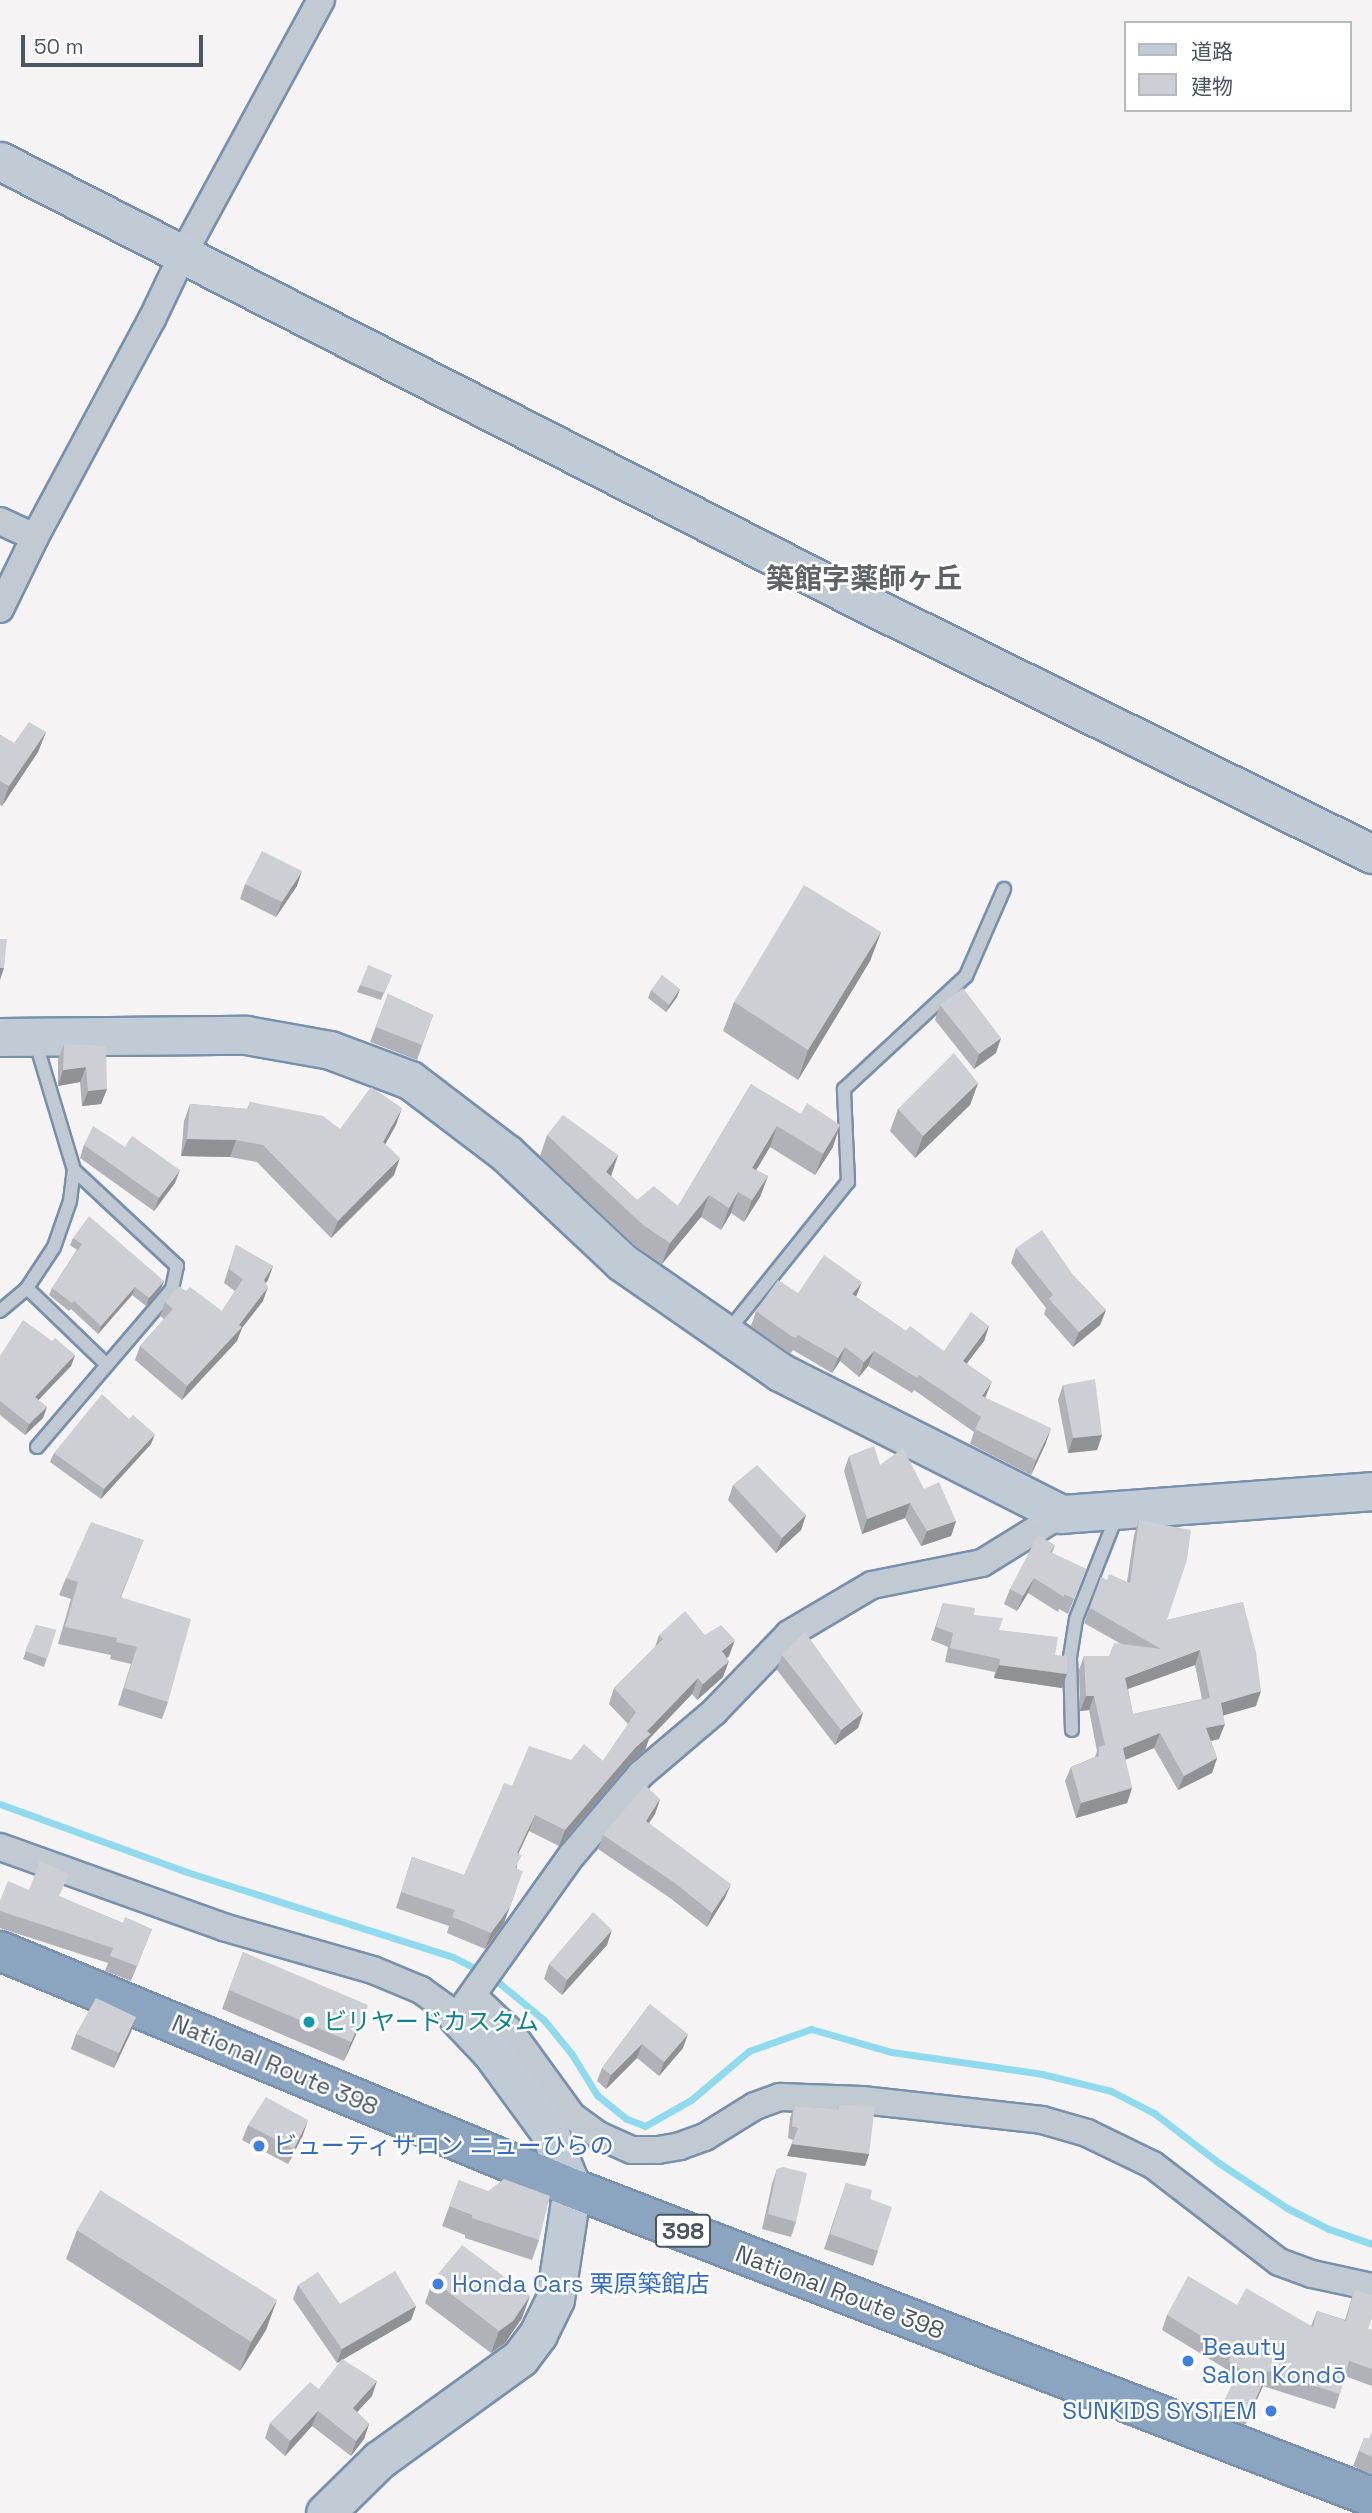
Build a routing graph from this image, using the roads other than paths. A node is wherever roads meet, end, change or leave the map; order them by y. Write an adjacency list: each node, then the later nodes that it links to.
1 (321, 0): 3 (street)
2 (0, 161): 3 (street)
3 (183, 254): 5 (street); 7 (street)
4 (0, 521): 5 (street)
5 (35, 537): 6 (street)
6 (0, 609)
7 (1372, 854)
8 (1004, 889): 13 (lane)
9 (17, 1037): 10 (lane); 13 (street)
10 (74, 1170): 11 (lane); 14 (lane)
11 (27, 1288): 12 (lane); 14 (lane)
12 (0, 1311)
13 (725, 1334): 18 (street)
14 (107, 1365): 15 (lane)
15 (37, 1447)
16 (1372, 1491): 17 (street)
17 (1119, 1510): 18 (street); 19 (lane)
18 (1060, 1514): 22 (street)
19 (1072, 1730)
20 (0, 1847): 22 (street)
21 (0, 1951): 23 (highway, National Route 398 / 398)
22 (470, 2000): 23 (street); 24 (street)
23 (572, 2189): 25 (highway, National Route 398 / 398); 26 (street)
24 (1372, 2287)
25 (1372, 2497)
26 (325, 2513)

